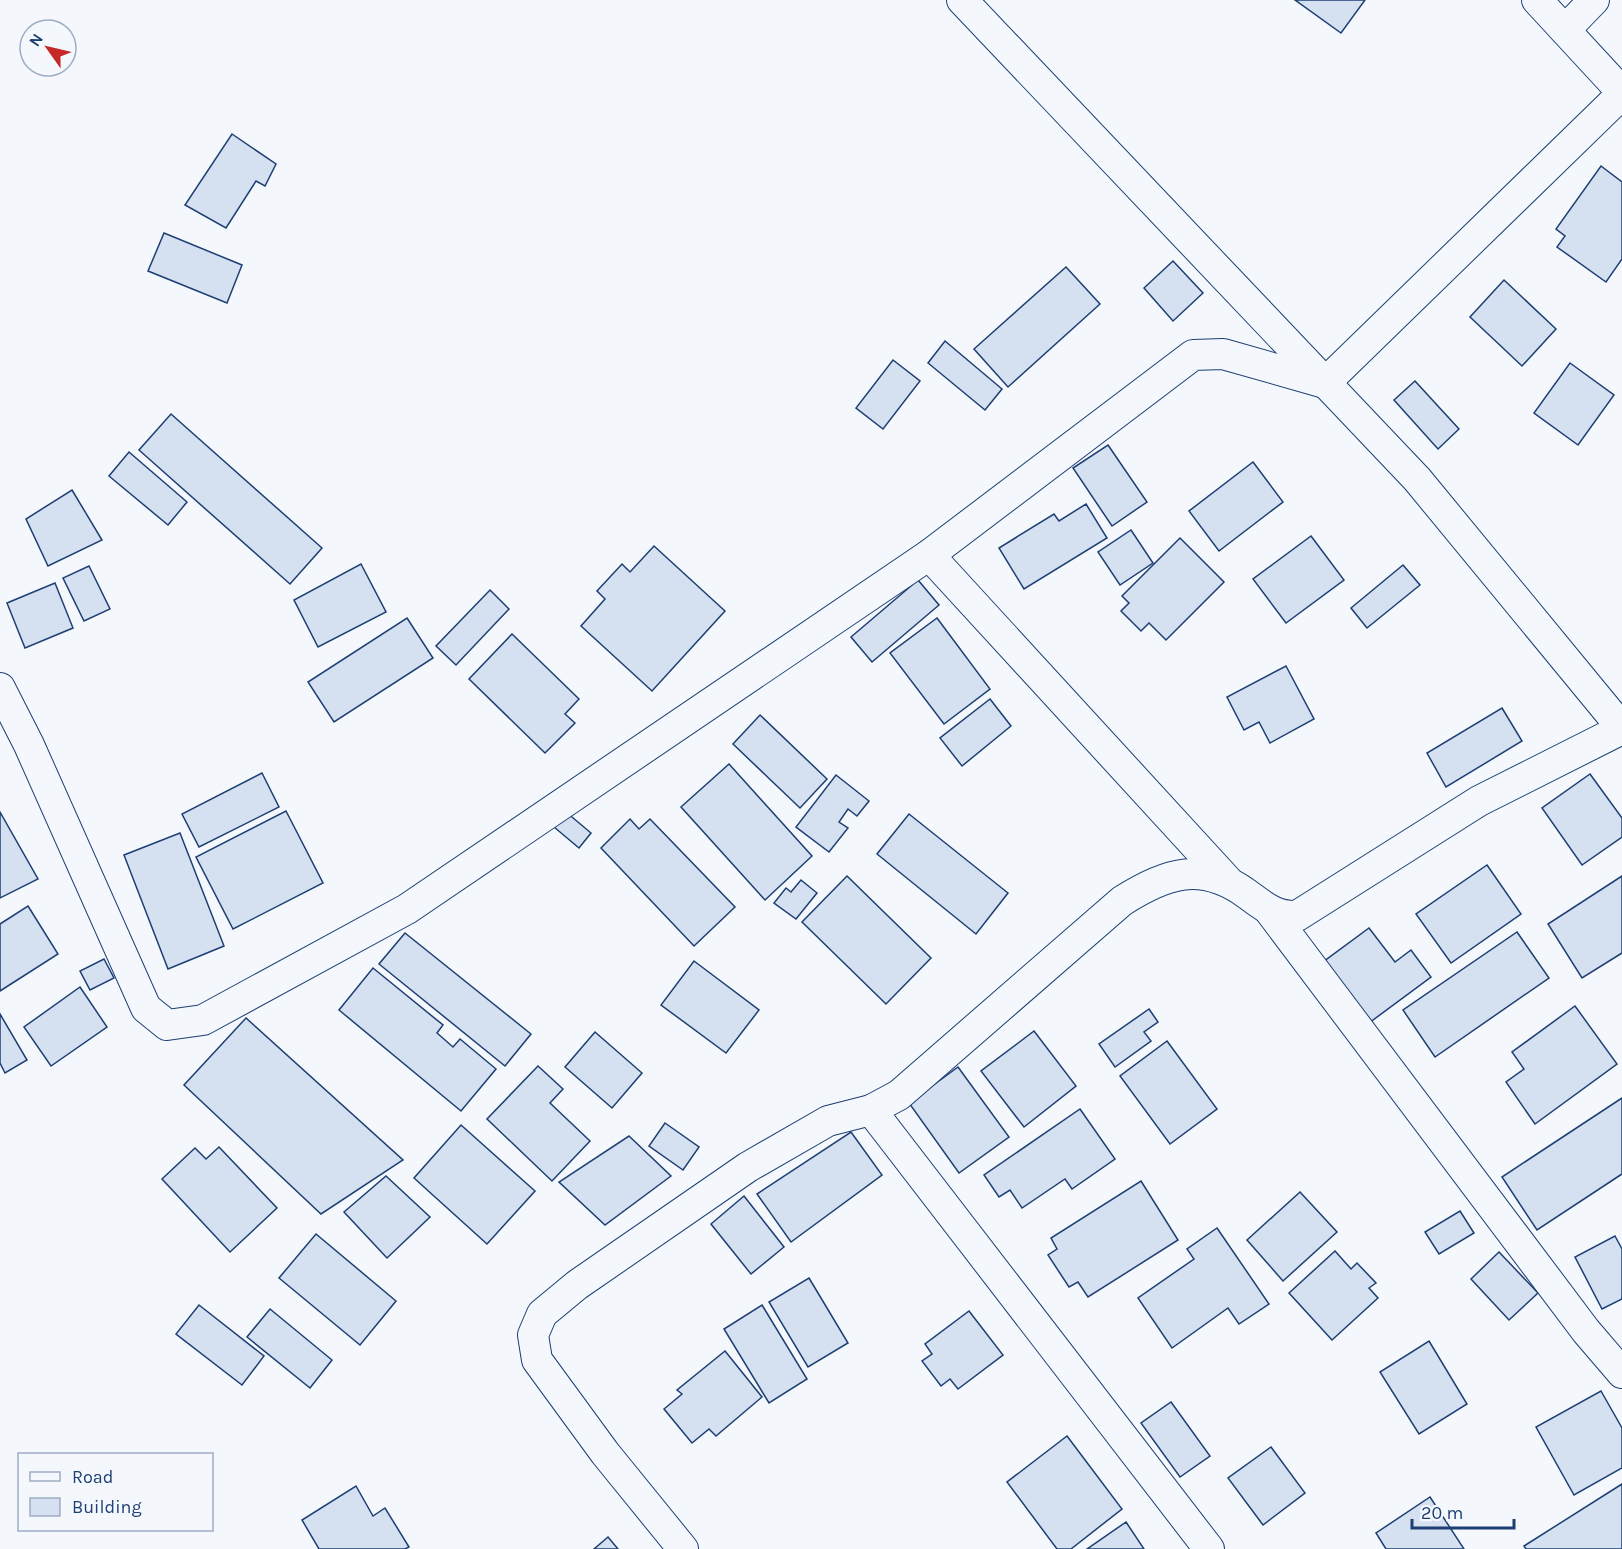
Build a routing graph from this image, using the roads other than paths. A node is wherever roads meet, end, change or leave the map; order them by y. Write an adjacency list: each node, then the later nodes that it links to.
1 (962, 0): 6 (street)
2 (1537, 0): 4 (street)
3 (1594, 0): 4 (street)
4 (1565, 30): 5 (street)
5 (1622, 93): 6 (street)
6 (1325, 383): 7 (street); 9 (street)
7 (930, 555): 8 (street); 10 (street)
8 (0, 688)
9 (1622, 729): 11 (street)
10 (1227, 880): 11 (street); 12 (street)
11 (1269, 910): 13 (street)
12 (871, 1110): 14 (street); 15 (street)
13 (1622, 1373)
14 (683, 1549)
15 (1209, 1549)

